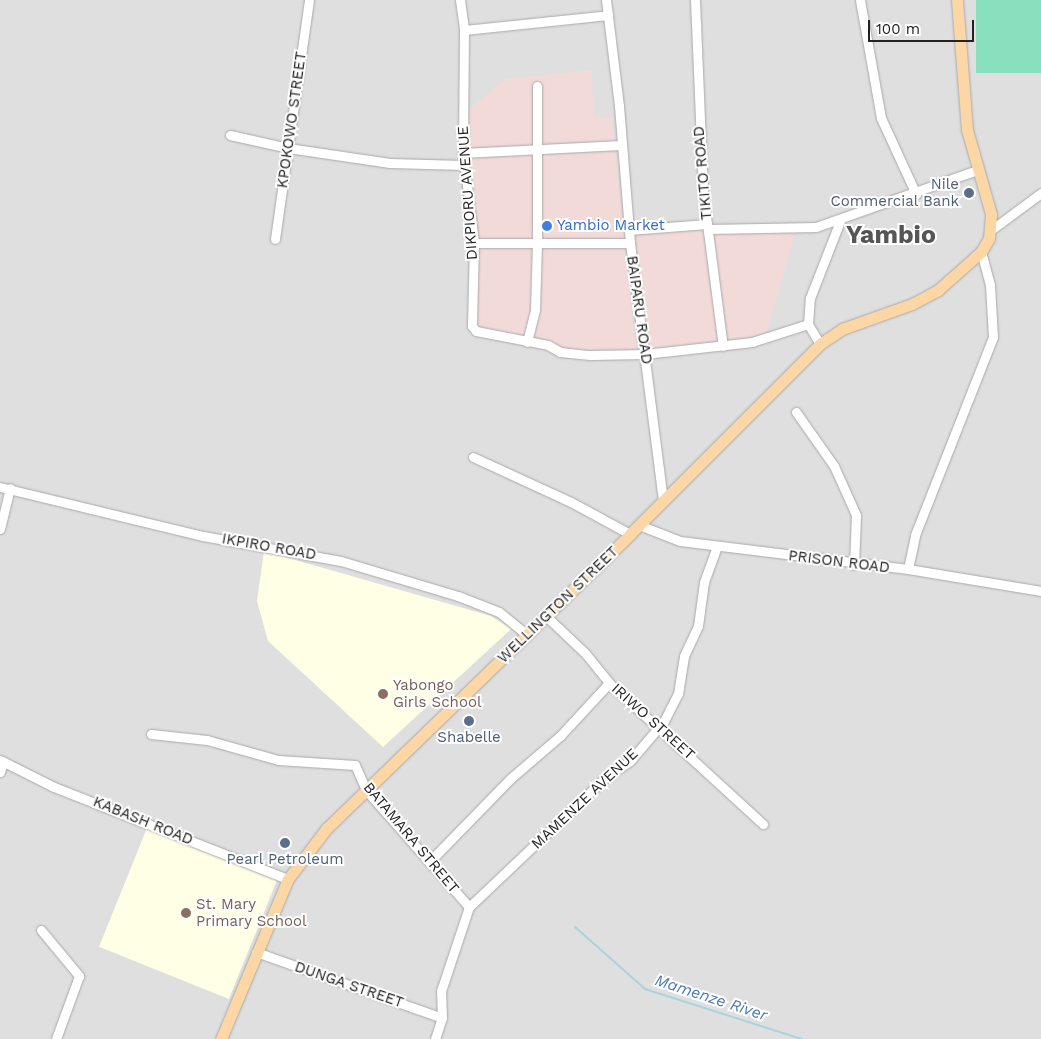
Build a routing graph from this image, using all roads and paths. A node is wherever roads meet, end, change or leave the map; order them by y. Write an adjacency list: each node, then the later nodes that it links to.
1 (309, 0): 12 (street, KPOKOWO STREET)
2 (460, 0): 8 (street, DIKPIORU AVENUE)
3 (606, 0): 7 (street, BAIPARU ROAD)
4 (695, 0): 20 (street, TIKITO ROAD)
5 (860, 0): 18 (street)
6 (957, 0): 16 (main road)
7 (608, 15): 8 (street); 11 (street, BAIPARU ROAD)
8 (464, 30): 14 (street, DIKPIORU AVENUE)
9 (537, 86): 13 (street)
10 (230, 135): 12 (street)
11 (622, 145): 13 (street); 21 (street, BAIPARU ROAD)
12 (288, 148): 15 (street); 23 (street, KPOKOWO STREET)
13 (539, 148): 14 (street); 25 (street)
14 (463, 153): 15 (street, DIKPIORU AVENUE)
15 (464, 165): 24 (street, DIKPIORU AVENUE)
16 (977, 170): 18 (street); 22 (main road)
17 (1041, 193): 22 (street)
18 (916, 194): 19 (street)
19 (840, 221): 20 (street); 28 (street)
20 (707, 226): 21 (street); 31 (street, TIKITO ROAD)
21 (629, 230): 26 (street, BAIPARU ROAD)
22 (991, 230): 27 (main road)
23 (275, 239)
24 (474, 243): 25 (street); 29 (street, DIKPIORU AVENUE)
25 (537, 243): 26 (street); 29 (street)
26 (630, 244): 32 (street, BAIPARU ROAD)
27 (982, 252): 30 (main road, WELLINGTON STREET); 43 (street)
28 (808, 324): 30 (street); 31 (street)
29 (527, 342): 32 (street)
30 (820, 344): 37 (main road, WELLINGTON STREET)
31 (723, 346): 32 (street)
32 (645, 354): 37 (street, BAIPARU ROAD)
33 (796, 412): 42 (street)
34 (473, 457): 40 (street)
35 (0, 487): 36 (street, IKPIRO ROAD)
36 (10, 488): 39 (street); 46 (street, IKPIRO ROAD)
37 (663, 500): 38 (main road, WELLINGTON STREET)
38 (639, 525): 40 (main road, WELLINGTON STREET); 41 (street, PRISON ROAD)
39 (0, 529)
40 (630, 534): 45 (main road, WELLINGTON STREET)
41 (717, 546): 42 (street, PRISON ROAD); 48 (street, MAMENZE AVENUE)
42 (854, 565): 43 (street, PRISON ROAD)
43 (908, 569): 44 (street, PRISON ROAD)
44 (1041, 591)
45 (546, 616): 46 (main road, WELLINGTON STREET); 47 (street, IRIWO STREET)
46 (527, 635): 52 (main road, WELLINGTON STREET)
47 (609, 683): 48 (street, IRIWO STREET); 54 (street)
48 (658, 728): 53 (street, IRIWO STREET); 56 (street, MAMENZE AVENUE)
49 (151, 734): 52 (street, BATAMARA STREET)
50 (2, 760): 51 (street); 55 (street, KABASH ROAD)
51 (0, 772)
52 (366, 790): 54 (street, BATAMARA STREET); 55 (main road, WELLINGTON STREET)
53 (763, 824)
54 (429, 862): 56 (street, BATAMARA STREET)
55 (288, 878): 58 (main road, WELLINGTON STREET)
56 (469, 907): 59 (street, MAMENZE AVENUE)
57 (41, 930): 60 (street)
58 (256, 952): 59 (street, DUNGA STREET); 61 (main road, WELLINGTON STREET)
59 (442, 1018): 62 (street, MAMENZE AVENUE)
60 (56, 1039)
61 (221, 1039)
62 (435, 1039)

